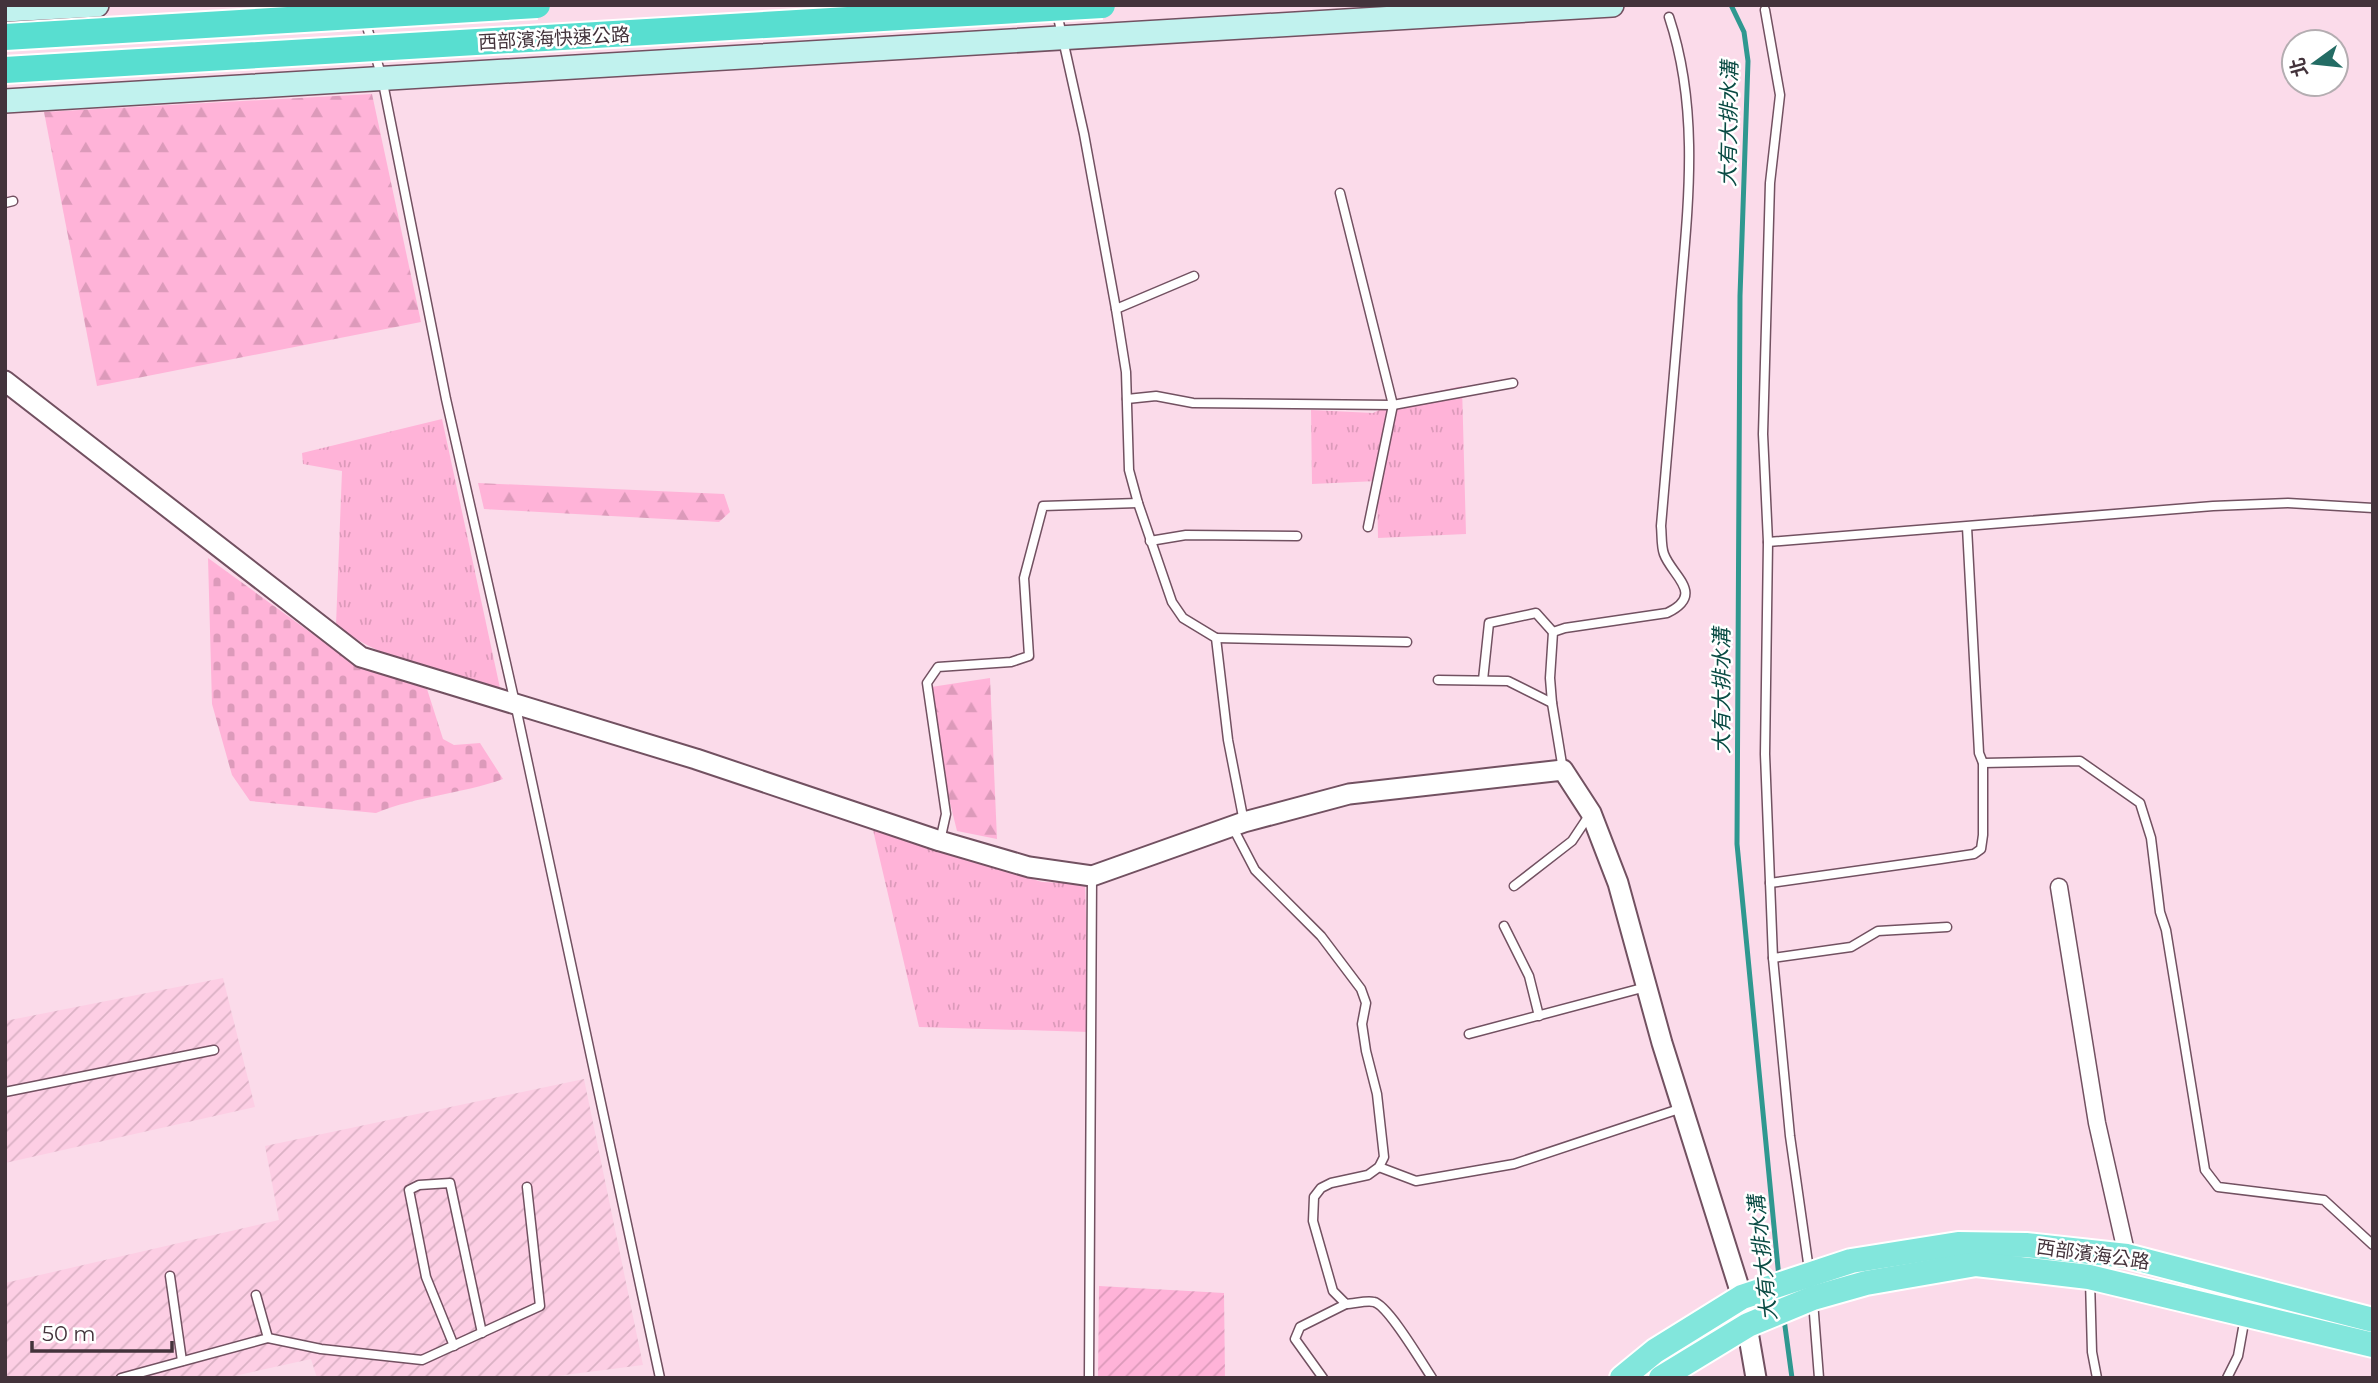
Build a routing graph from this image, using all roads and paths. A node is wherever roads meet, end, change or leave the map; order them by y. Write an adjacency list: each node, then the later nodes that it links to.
1 (97, 5): 7 (main road)
2 (361, 5): 13 (lane)
3 (537, 5): 10 (highway, 西部濱海快速公路, bridge)
4 (1055, 5): 11 (lane)
5 (1102, 5): 12 (highway, 西部濱海快速公路, bridge)
6 (1612, 5): 11 (main road)
7 (5, 10)
8 (1765, 10): 28 (lane)
9 (1669, 17): 29 (lane)
10 (5, 37)
11 (1062, 38): 13 (main road); 17 (lane)
12 (5, 70)
13 (382, 79): 14 (main road); 35 (lane)
14 (5, 101)
15 (1340, 193): 21 (lane)
16 (1194, 276): 17 (lane)
17 (1116, 309): 20 (lane)
18 (5, 381): 35 (street)
19 (1513, 383): 21 (lane)
20 (1127, 399): 21 (lane); 22 (lane)
21 (1393, 405): 24 (lane)
22 (1138, 503): 27 (lane); 40 (lane)
23 (2373, 508): 25 (lane)
24 (1368, 527)
25 (1967, 527): 28 (lane); 36 (lane)
26 (1297, 536): 27 (lane)
27 (1150, 541): 30 (lane)
28 (1768, 542): 42 (lane)
29 (1553, 632): 33 (lane); 34 (lane)
30 (1216, 638): 31 (lane); 39 (lane)
31 (1407, 642)
32 (1438, 680): 33 (lane)
33 (1483, 680): 34 (lane)
34 (1552, 703): 37 (lane)
35 (515, 704): 40 (street); 74 (lane)
36 (1983, 763): 42 (lane); 56 (lane)
37 (1563, 770): 38 (street); 39 (street)
38 (1591, 813): 43 (lane); 48 (street)
39 (1238, 824): 41 (street); 54 (lane)
40 (940, 841): 41 (street)
41 (1092, 876): 75 (lane)
42 (1770, 883): 47 (lane)
43 (1514, 886)
44 (2059, 887): 58 (street)
45 (1504, 926): 49 (lane)
46 (1947, 927): 47 (lane)
47 (1773, 958): 61 (lane)
48 (1646, 987): 49 (lane); 53 (street)
49 (1539, 1016): 50 (lane)
50 (1469, 1034)
51 (214, 1050): 52 (lane)
52 (5, 1092)
53 (1682, 1108): 54 (lane); 63 (street)
54 (1379, 1167): 64 (lane)
55 (527, 1187): 68 (lane)
56 (2373, 1245)
57 (2088, 1252): 58 (main road, 西部濱海公路); 60 (lane); 61 (main road, 西部濱海公路)
58 (2127, 1256): 66 (main road, 西部濱海公路)
59 (170, 1276): 72 (lane)
60 (2089, 1277): 61 (main road, 西部濱海公路); 65 (main road, 西部濱海公路); 82 (lane)
61 (1811, 1286): 63 (main road); 67 (main road); 81 (lane)
62 (256, 1296): 69 (lane)
63 (1742, 1297): 67 (street); 78 (main road)
64 (1346, 1304): 76 (lane); 77 (lane)
65 (2246, 1314): 70 (main road, 西部濱海公路); 83 (lane)
66 (2373, 1320)
67 (1748, 1325): 79 (main road); 80 (street)
68 (482, 1333): 71 (lane); 71 (lane)
69 (268, 1338): 71 (lane); 72 (lane)
70 (2373, 1345)
71 (454, 1346)
72 (182, 1361): 73 (lane)
73 (121, 1378)
74 (660, 1378)
75 (1089, 1378)
76 (1323, 1378)
77 (1432, 1378)
78 (1622, 1378)
79 (1661, 1378)
80 (1756, 1378)
81 (1819, 1378)
82 (2097, 1378)
83 (2227, 1378)

